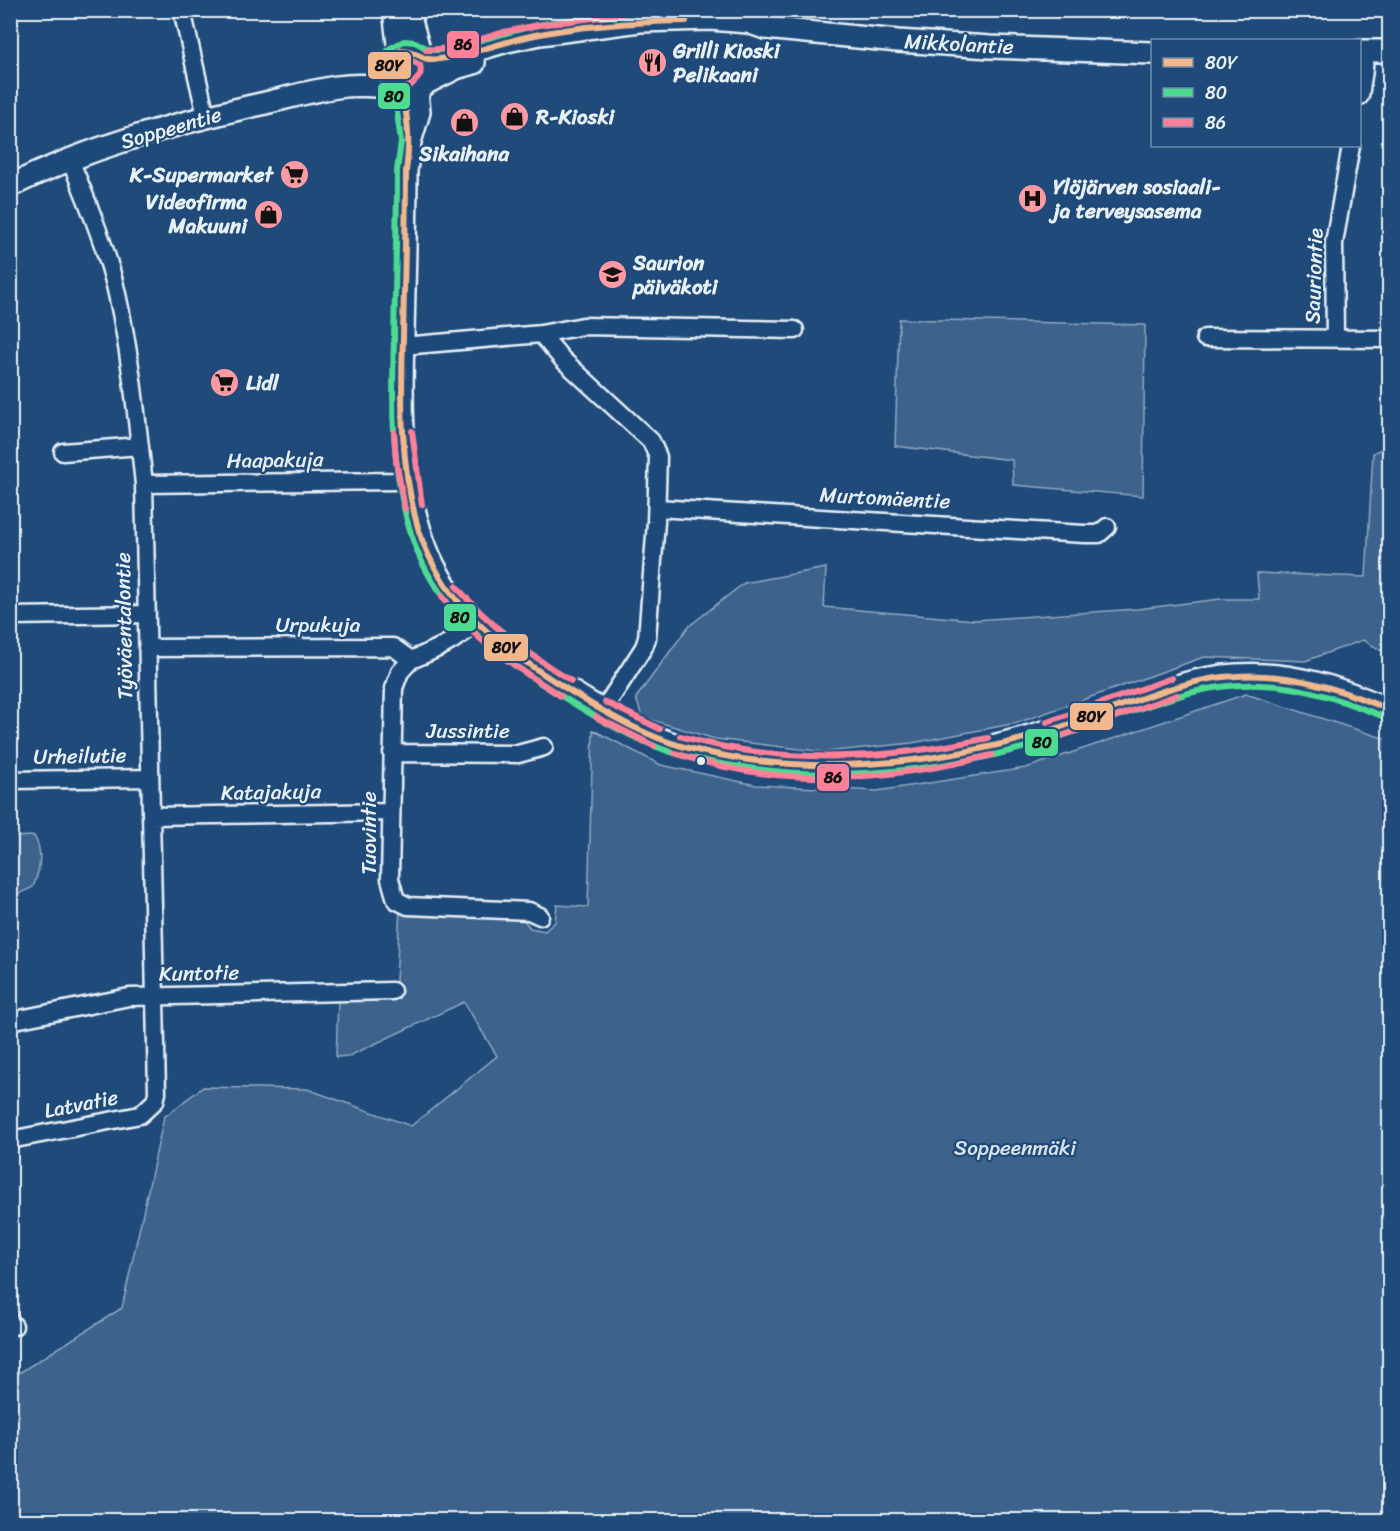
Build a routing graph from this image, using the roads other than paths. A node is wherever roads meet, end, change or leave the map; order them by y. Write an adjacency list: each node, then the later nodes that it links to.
1 (182, 10): 12 (street)
2 (394, 10): 8 (main road)
3 (408, 10): 8 (main road)
4 (686, 21): 7 (main road, Mikkolantie); 8 (main road, Mikkolantie); 11 (main road, Mikkolantie)
5 (1362, 51): 6 (main road); 9 (street)
6 (1389, 51)
7 (1151, 53)
8 (409, 57): 10 (main road, Soppeentie); 11 (main road); 11 (main road)
9 (1361, 86)
10 (338, 87): 11 (main road, Soppeentie); 12 (main road, Soppeentie)
11 (411, 88): 21 (main road)
12 (206, 117): 14 (main road, Soppeentie)
13 (1351, 147): 18 (street, Sauriontie)
14 (70, 160): 15 (main road, Soppeentie); 22 (street, Työväentalontie)
15 (10, 186)
16 (795, 330): 17 (street)
17 (541, 334): 21 (street); 26 (street)
18 (1335, 337): 19 (street); 20 (street)
19 (1205, 338)
20 (1389, 339)
21 (402, 346): 24 (main road)
22 (140, 446): 23 (street); 25 (street, Työväentalontie)
23 (63, 452)
24 (407, 479): 25 (street, Haapakuja); 30 (main road)
25 (144, 484): 28 (street, Työväentalontie)
26 (657, 508): 27 (street, Murtomäentie); 34 (street)
27 (1107, 527)
28 (147, 614): 29 (street); 31 (street, Työväentalontie)
29 (10, 616)
30 (476, 624): 32 (street); 34 (main road)
31 (147, 648): 32 (street, Urpukuja); 37 (street, Työväentalontie)
32 (411, 660): 36 (street, Tuovintie)
33 (1389, 710): 34 (main road)
34 (602, 712)
35 (544, 747): 36 (street, Jussintie)
36 (392, 753): 39 (street, Tuovintie)
37 (150, 778): 38 (street, Urheilutie); 40 (street, Työväentalontie)
38 (10, 780)
39 (391, 812): 40 (street, Katajakuja); 41 (street, Tuovintie)
40 (151, 816): 43 (street, Työväentalontie)
41 (540, 916)
42 (392, 991): 43 (street, Kuntotie)
43 (155, 996): 44 (street, Kuntotie); 45 (street, Työväentalontie)
44 (10, 1021)
45 (155, 1101): 46 (street, Latvatie)
46 (10, 1140)

